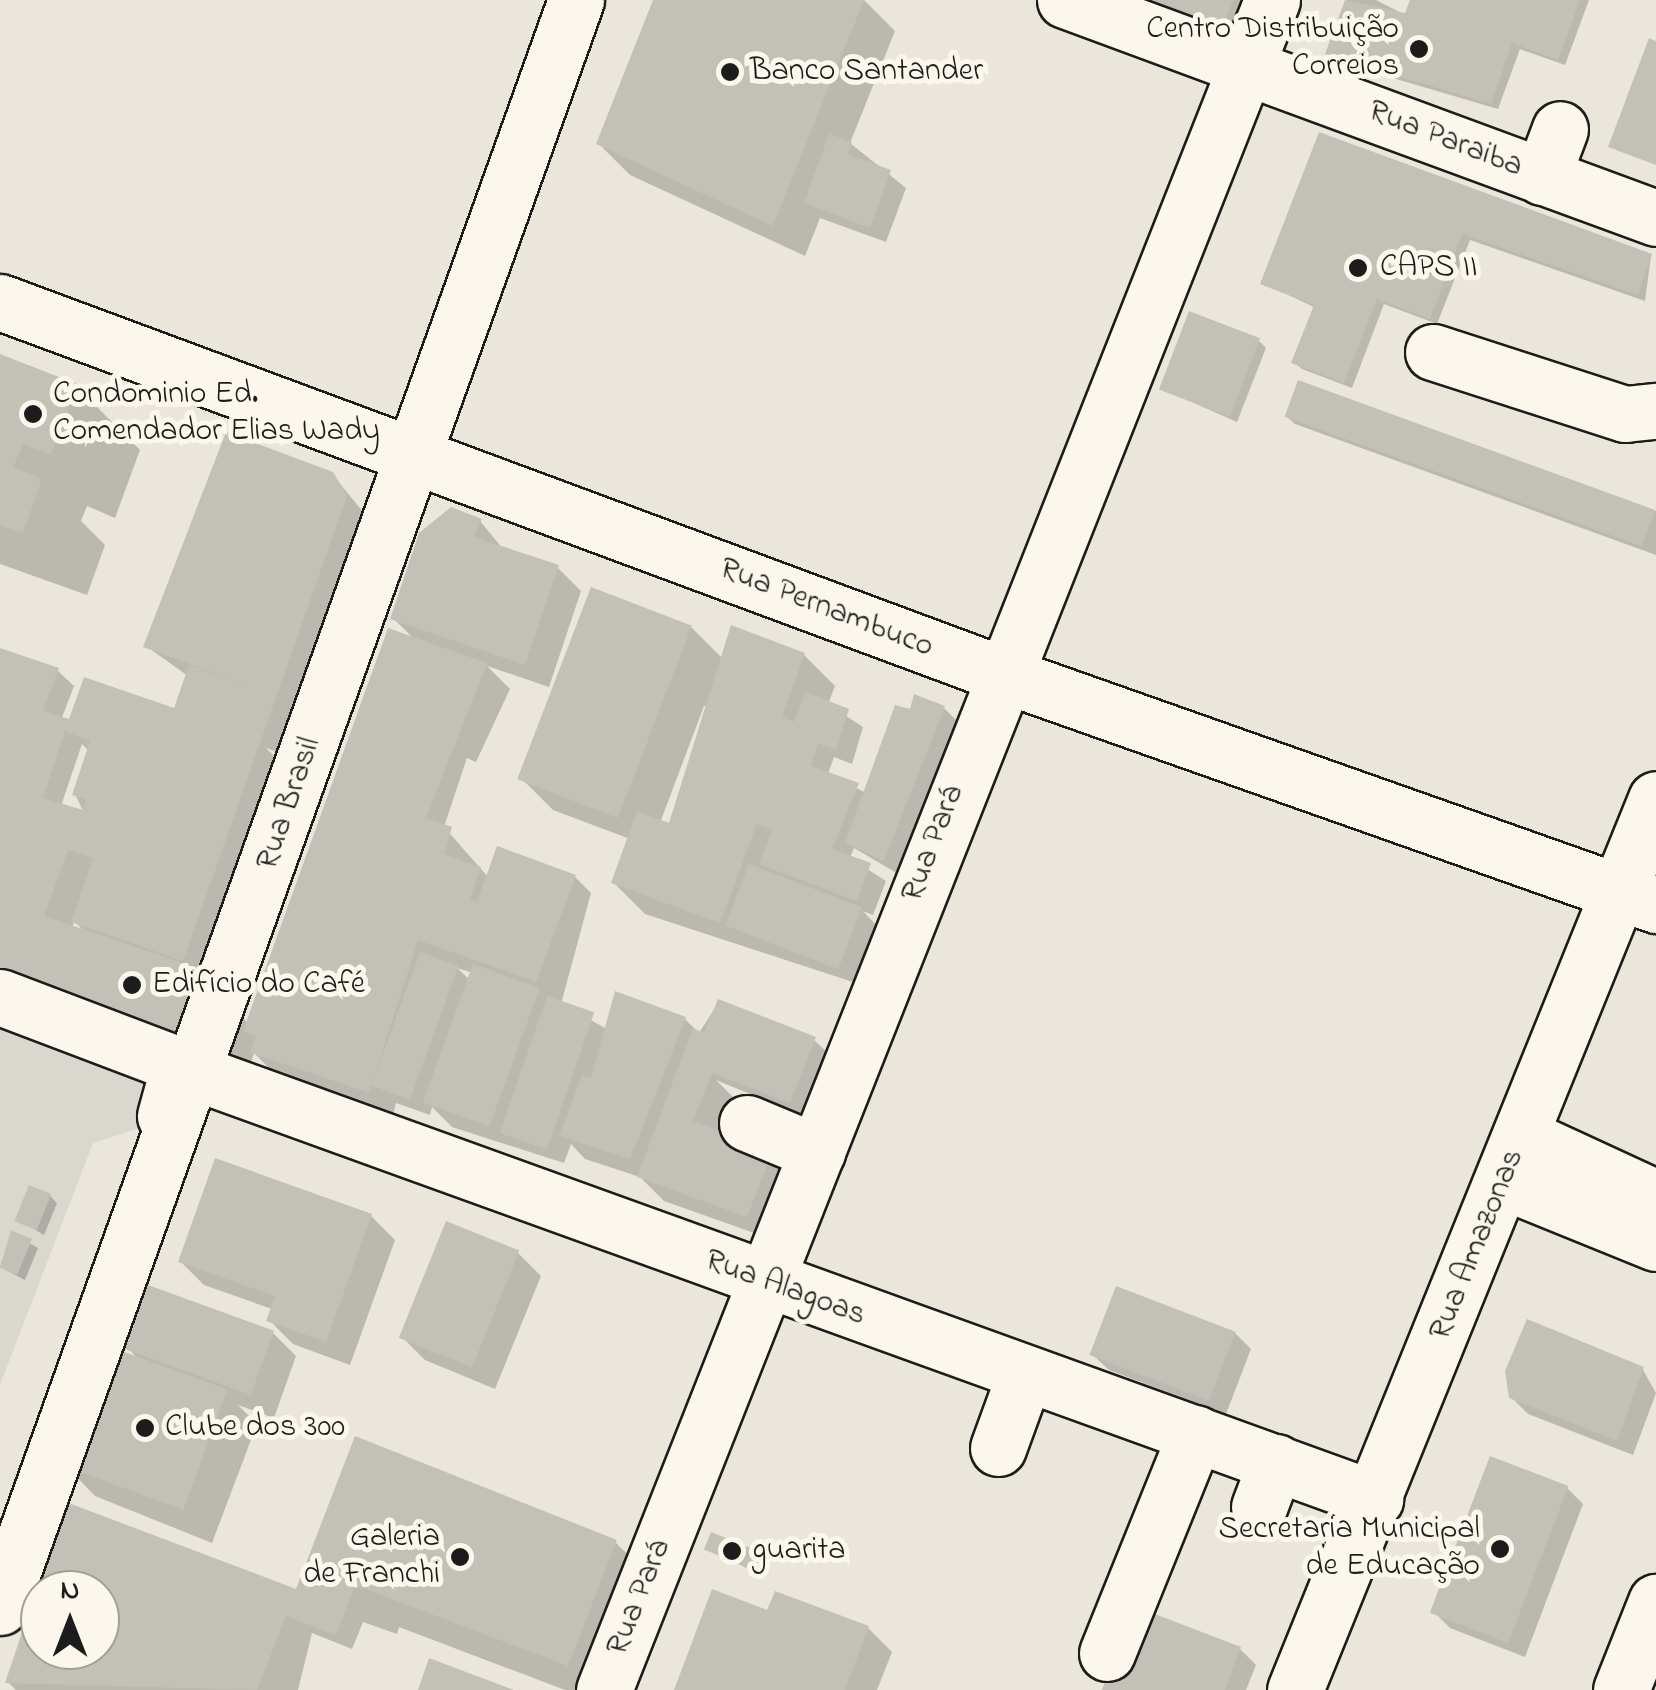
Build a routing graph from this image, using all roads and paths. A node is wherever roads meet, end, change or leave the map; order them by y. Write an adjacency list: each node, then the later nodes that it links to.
1 (576, 0): 11 (street, Rua Brasil)
2 (1066, 0): 4 (street, Rua Paraiba)
3 (1272, 0): 4 (street, Rua Pará)
4 (1245, 65): 5 (street, Rua Paraiba); 12 (street, Rua Pará)
5 (1564, 167): 6 (street); 7 (street, Rua Paraiba)
6 (1656, 208)
7 (1656, 218)
8 (0, 302): 11 (street, Rua Pernambuco)
9 (1434, 352): 10 (street)
10 (1656, 411)
11 (411, 453): 12 (street, Rua Pernambuco); 16 (street, Rua Brasil)
12 (999, 674): 14 (street, Rua Pernambuco); 18 (street, Rua Pará)
13 (1656, 798): 14 (street, Rua Amazonas)
14 (1638, 898): 19 (street, Rua Amazonas)
15 (0, 997): 16 (street, Rua Alagoas)
16 (190, 1071): 22 (street, Rua Alagoas); 27 (street); 29 (street, Rua Brasil)
17 (746, 1123): 18 (street)
18 (817, 1152): 22 (street, Rua Pará)
19 (1512, 1159): 20 (street); 21 (street); 26 (street, Rua Amazonas)
20 (1656, 1198)
21 (1656, 1242)
22 (766, 1283): 23 (street, Rua Alagoas); 31 (street, Rua Pará)
23 (1025, 1374): 24 (street, Rua Alagoas); 25 (street)
24 (1196, 1433): 26 (street, Rua Alagoas); 30 (street)
25 (998, 1448)
26 (1376, 1499): 32 (street, Rua Amazonas)
27 (0, 1540)
28 (1656, 1602): 33 (street)
29 (0, 1607)
30 (1107, 1653)
31 (604, 1690)
32 (1295, 1690)
33 (1622, 1690)

